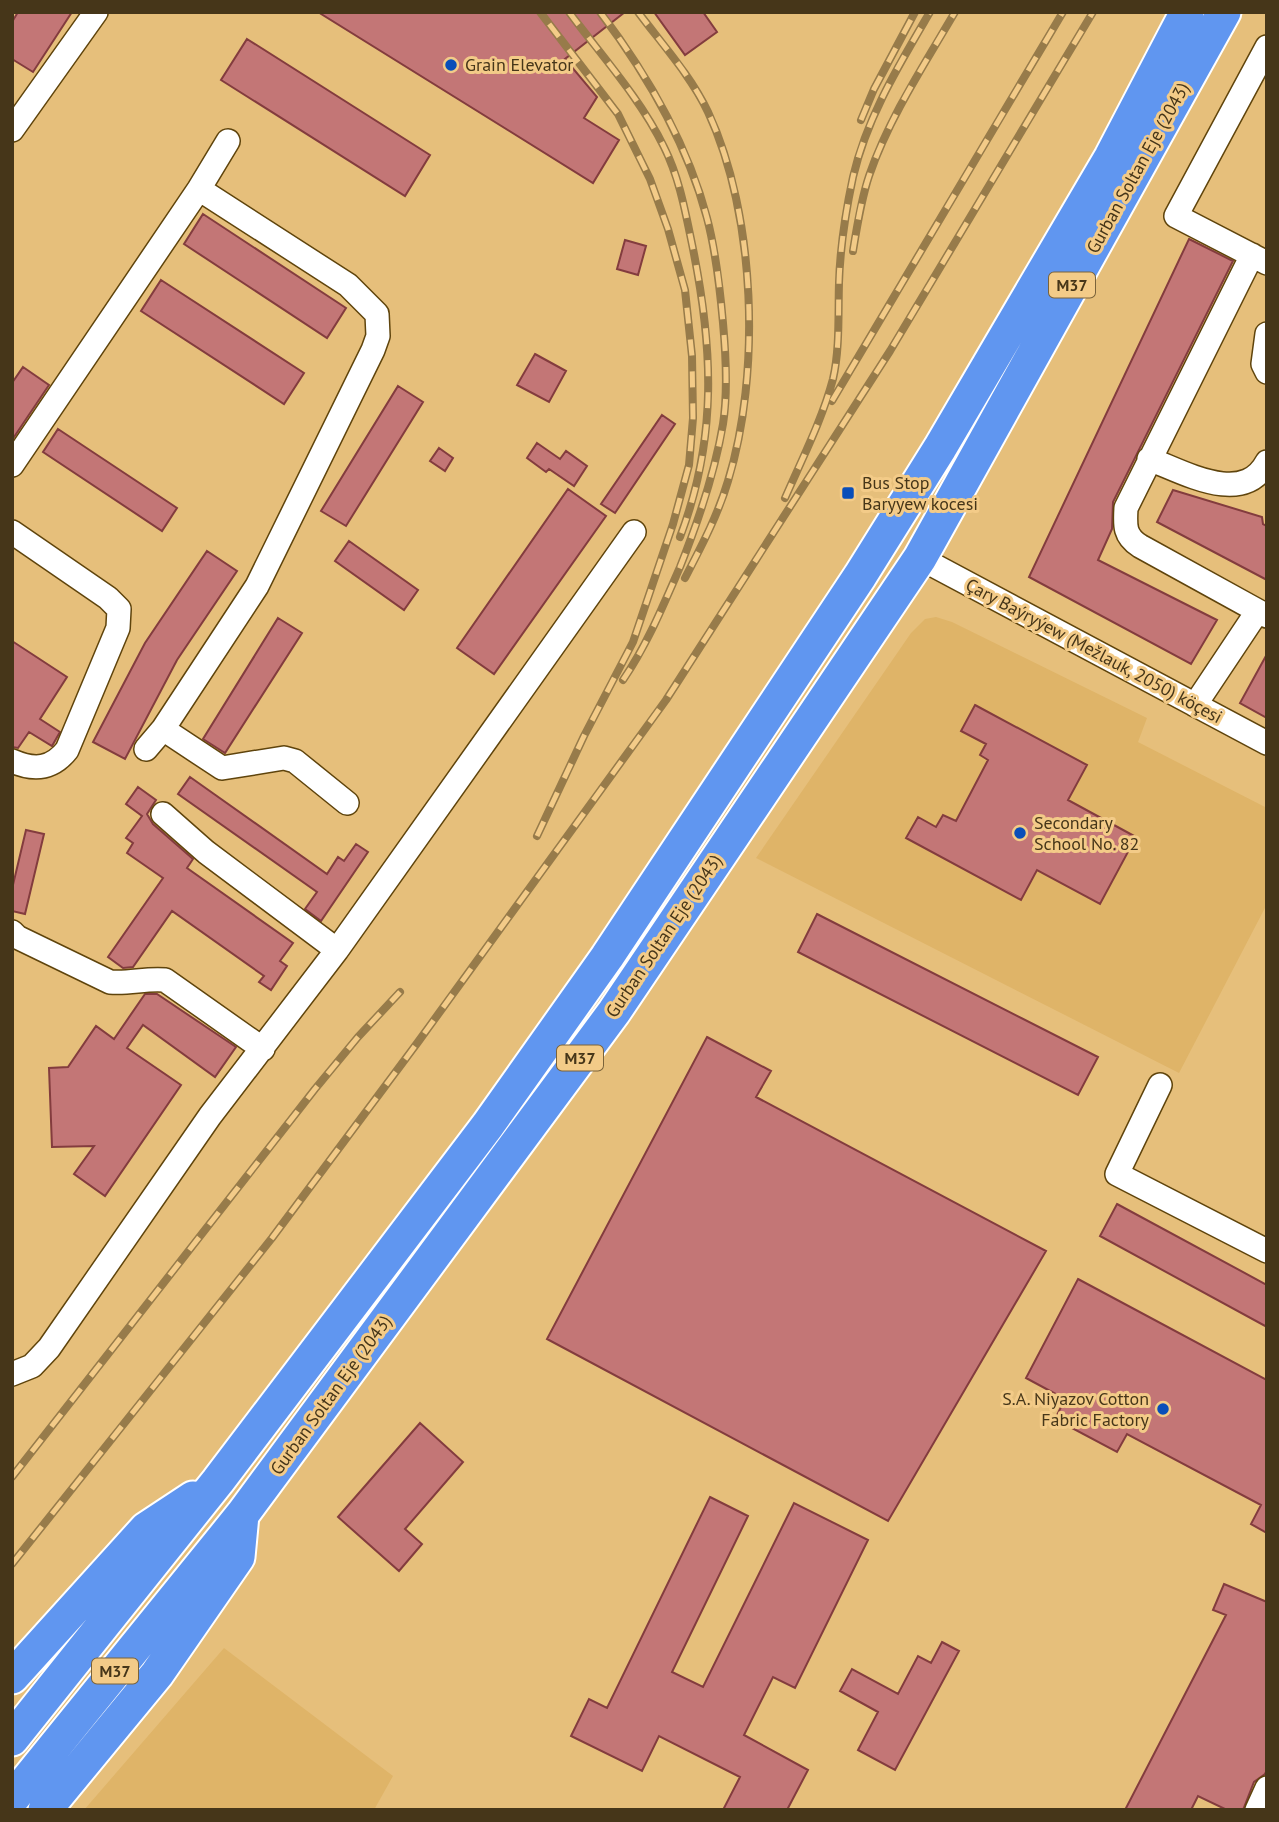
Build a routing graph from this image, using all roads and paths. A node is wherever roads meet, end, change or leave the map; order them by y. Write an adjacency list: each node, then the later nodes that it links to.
1 (96, 12): 5 (street)
2 (1187, 12): 31 (highway, Gurban Soltan Eje (2043) / M37)
3 (1224, 12): 16 (highway, Gurban Soltan Eje (2043) / M37)
4 (1267, 47): 8 (street)
5 (12, 130)
6 (228, 141): 7 (street)
7 (199, 189): 13 (street); 19 (street)
8 (1259, 259): 11 (street)
9 (1267, 334): 10 (street)
10 (1267, 372)
11 (1149, 459): 12 (street); 17 (street)
12 (1267, 462)
13 (12, 465)
14 (634, 532): 26 (street)
15 (12, 533): 22 (street)
16 (920, 558): 18 (street, Çary Baýryýew (Mežlauk, 2050) köçesi); 32 (highway, Gurban Soltan Eje (2043) / M37)
17 (1262, 614): 18 (street)
18 (1195, 705): 20 (street, Çary Baýryýew (Mežlauk, 2050) köçesi)
19 (163, 729): 21 (street); 23 (street)
20 (1267, 743)
21 (146, 749)
22 (12, 761)
23 (347, 803)
24 (163, 814): 26 (street)
25 (12, 932): 27 (street)
26 (337, 950): 27 (street)
27 (263, 1049): 30 (street)
28 (1160, 1085): 29 (street)
29 (1267, 1251)
30 (12, 1374)
31 (218, 1481): 33 (highway); 34 (highway, Gurban Soltan Eje (2043) / M37)
32 (242, 1515): 35 (highway, Gurban Soltan Eje (2043) / M37); 36 (highway)
33 (12, 1677)
34 (12, 1739)
35 (12, 1799)
36 (45, 1810)

